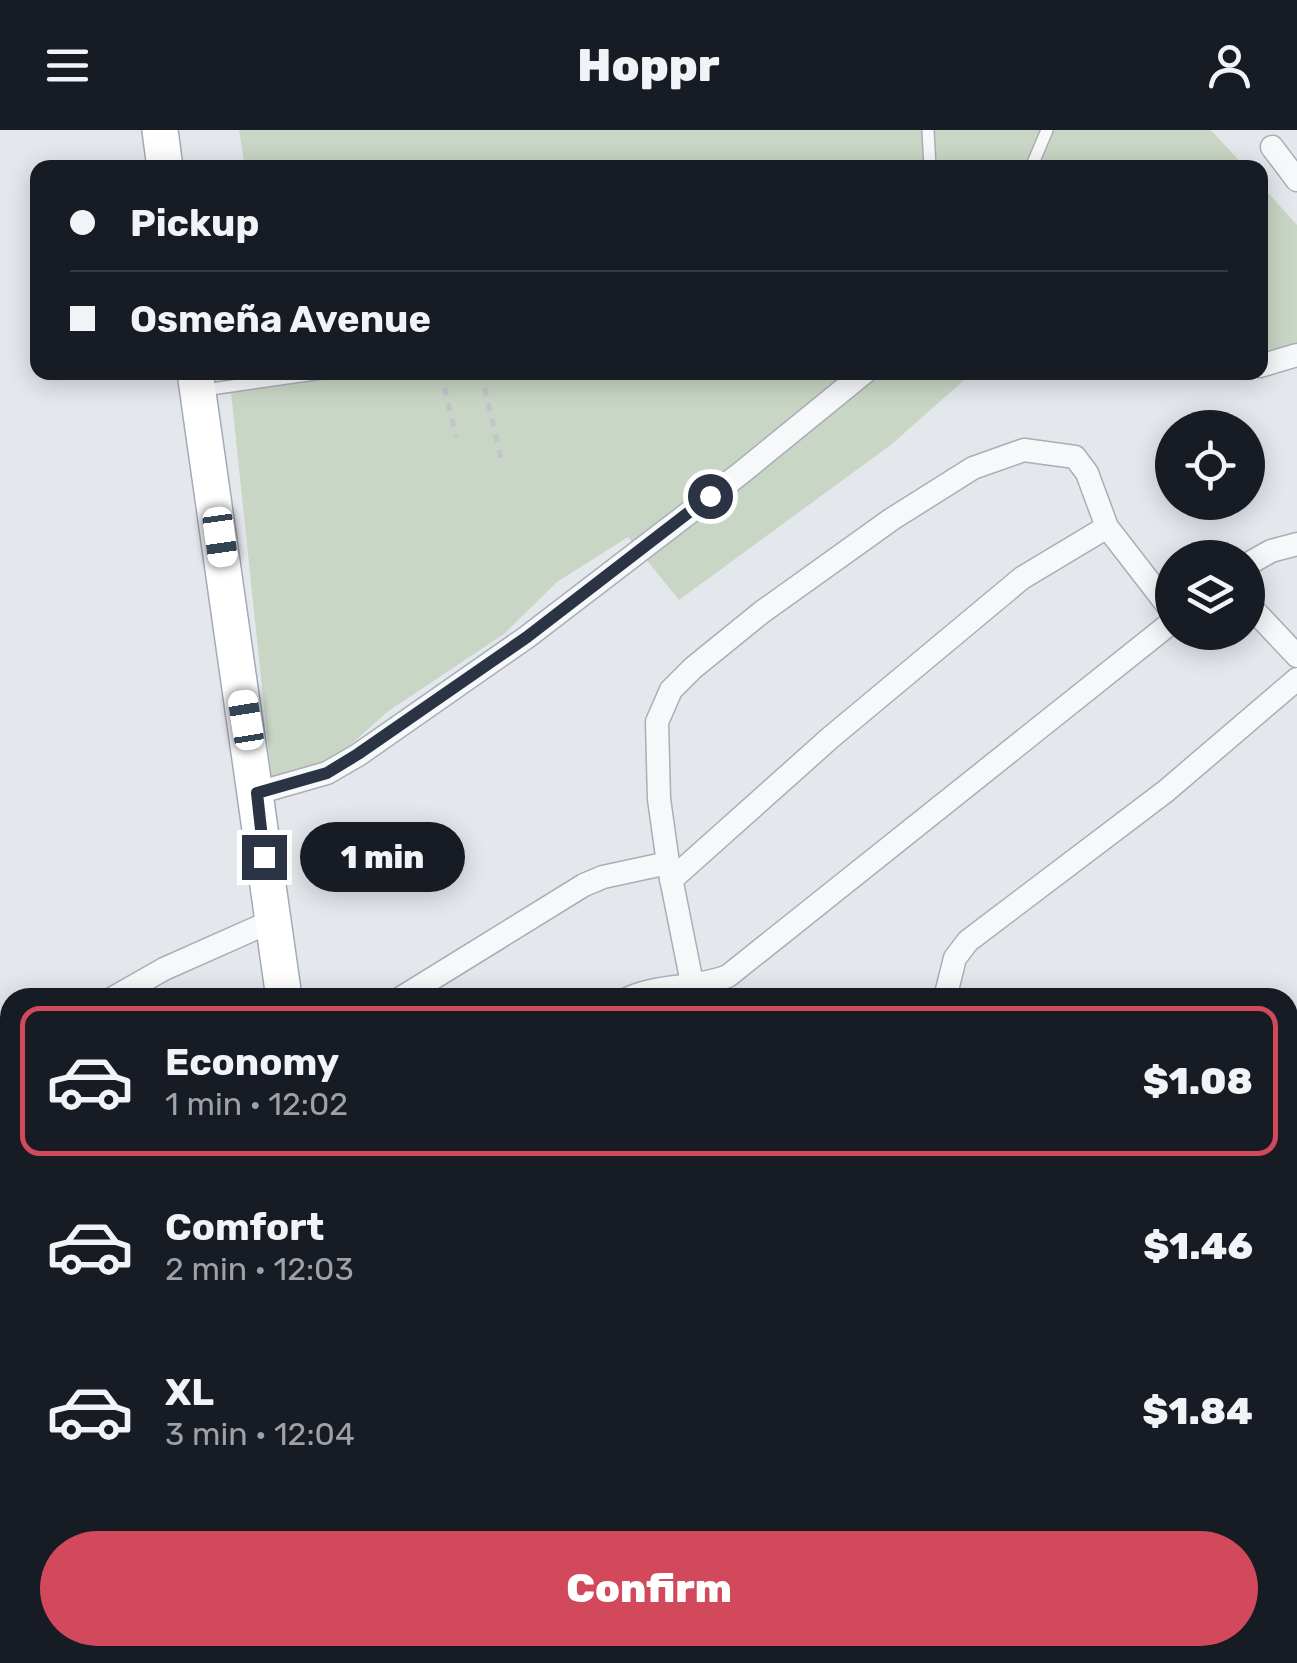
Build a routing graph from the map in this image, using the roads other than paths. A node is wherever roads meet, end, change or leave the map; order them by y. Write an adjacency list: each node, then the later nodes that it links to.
1 (160, 130): 5 (main road)
2 (928, 130): 6 (lane)
3 (1046, 130): 7 (lane)
4 (1272, 147): 8 (street)
5 (164, 160)
6 (930, 160)
7 (1035, 160)
8 (1297, 180)
9 (1297, 355): 10 (street)
10 (1268, 364)
11 (223, 380): 13 (lane)
12 (854, 380): 22 (street)
13 (197, 382): 22 (main road)
14 (1107, 527): 17 (street); 23 (street); 23 (street)
15 (1297, 544): 16 (street)
16 (1265, 554)
17 (1155, 589)
18 (1265, 622): 20 (street)
19 (1155, 636): 29 (street)
20 (1297, 656)
21 (1297, 679): 30 (street)
22 (257, 793): 24 (main road)
23 (669, 872): 27 (street); 28 (street)
24 (272, 921): 25 (street); 26 (main road)
25 (130, 988)
26 (282, 988)
27 (417, 988)
28 (693, 988)
29 (702, 988)
30 (948, 988)

